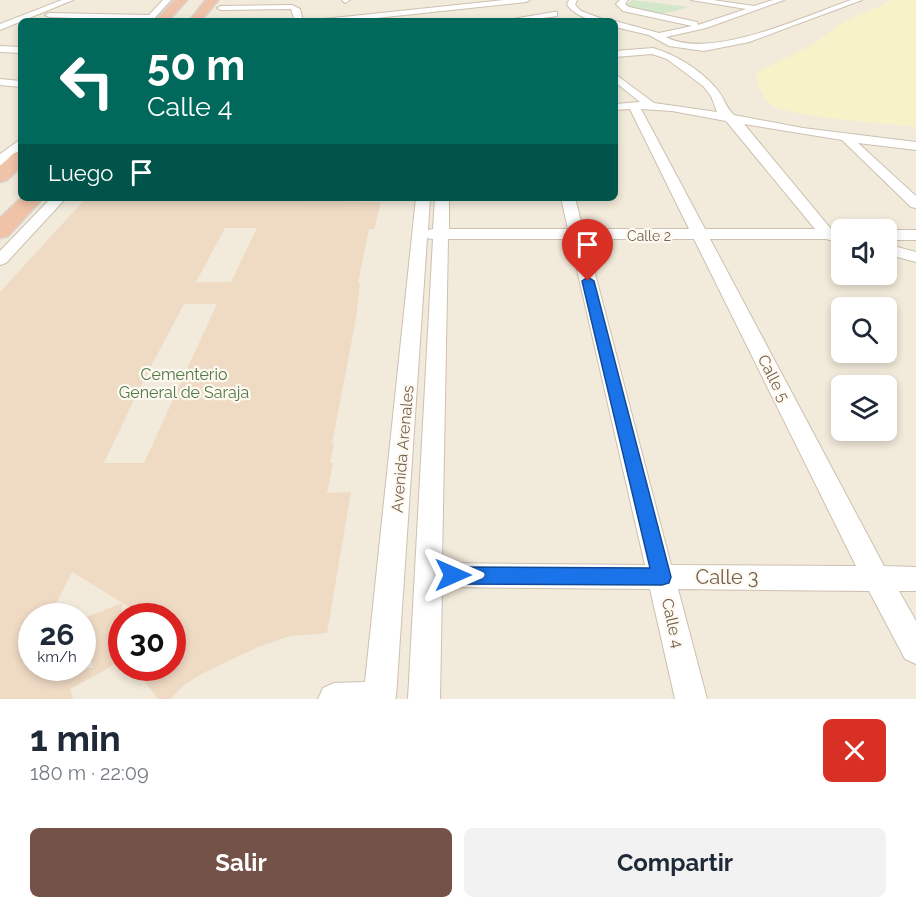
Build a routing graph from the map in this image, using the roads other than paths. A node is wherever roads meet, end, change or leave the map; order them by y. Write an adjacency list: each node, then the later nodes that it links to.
1 (167, 0): 29 (street)
2 (181, 0): 30 (highway)
3 (228, 0): 15 (street)
4 (345, 0): 33 (street)
5 (407, 0): 22 (street)
6 (573, 0): 37 (street)
7 (624, 0): 24 (street)
8 (694, 0): 12 (street)
9 (780, 0): 16 (street)
10 (858, 0): 25 (street)
11 (524, 1): 14 (street)
12 (706, 1): 16 (street); 24 (street)
13 (73, 2): 21 (street); 26 (street)
14 (463, 5): 19 (street); 23 (street)
15 (216, 8): 31 (highway); 32 (street)
16 (758, 8): 17 (street); 40 (street)
17 (781, 10)
18 (793, 12): 25 (street)
19 (410, 13): 22 (street); 35 (street)
20 (554, 14): 36 (street)
21 (49, 15): 27 (street); 28 (street)
22 (390, 15): 34 (street)
23 (482, 16)
24 (659, 17): 40 (street)
25 (821, 17): 44 (street); 48 (street)
26 (26, 18)
27 (42, 18)
28 (111, 18)
29 (154, 18)
30 (156, 18)
31 (200, 18)
32 (298, 18)
33 (348, 18)
34 (365, 18)
35 (419, 18)
36 (526, 18)
37 (596, 18)
38 (18, 21): 41 (street)
39 (618, 25): 44 (street)
40 (703, 26): 44 (street)
41 (0, 27)
42 (18, 29): 43 (street)
43 (0, 35)
44 (659, 36)
45 (0, 49): 46 (street)
46 (18, 50)
47 (618, 54): 48 (street)
48 (670, 57): 55 (street)
49 (0, 75): 50 (street)
50 (18, 77)
51 (0, 82): 53 (street)
52 (618, 82): 54 (street)
53 (18, 84)
54 (633, 106): 55 (street); 75 (street, Calle 5)
55 (729, 118): 56 (street); 68 (street)
56 (845, 137): 58 (street); 67 (street)
57 (18, 146): 60 (street)
58 (916, 146)
59 (18, 160): 61 (highway)
60 (0, 161)
61 (0, 176)
62 (30, 201): 69 (highway)
63 (56, 201): 78 (street)
64 (424, 201): 70 (street, Avenida Arenales)
65 (441, 201): 70 (street, Avenida Arenales)
66 (569, 201): 71 (street, Calle 4)
67 (916, 204)
68 (831, 228)
69 (0, 231)
70 (430, 234): 71 (street, Calle 2); 79 (street, Avenida Arenales); 84 (street, Avenida Arenales)
71 (577, 235): 75 (street, Calle 2); 80 (street, Calle 4)
72 (831, 235): 75 (street, Calle 2)
73 (897, 235): 74 (street)
74 (916, 235)
75 (701, 236): 81 (street, Calle 5)
76 (897, 252): 77 (street)
77 (916, 257)
78 (0, 260)
79 (430, 575): 80 (street, Calle 3); 86 (street, Avenida Arenales)
80 (662, 577): 81 (street, Calle 3); 87 (street, Calle 4)
81 (876, 578): 82 (street, Calle 3); 83 (street, Calle 5)
82 (916, 579)
83 (916, 649)
84 (380, 698): 85 (street)
85 (334, 699)
86 (424, 699)
87 (691, 699)

